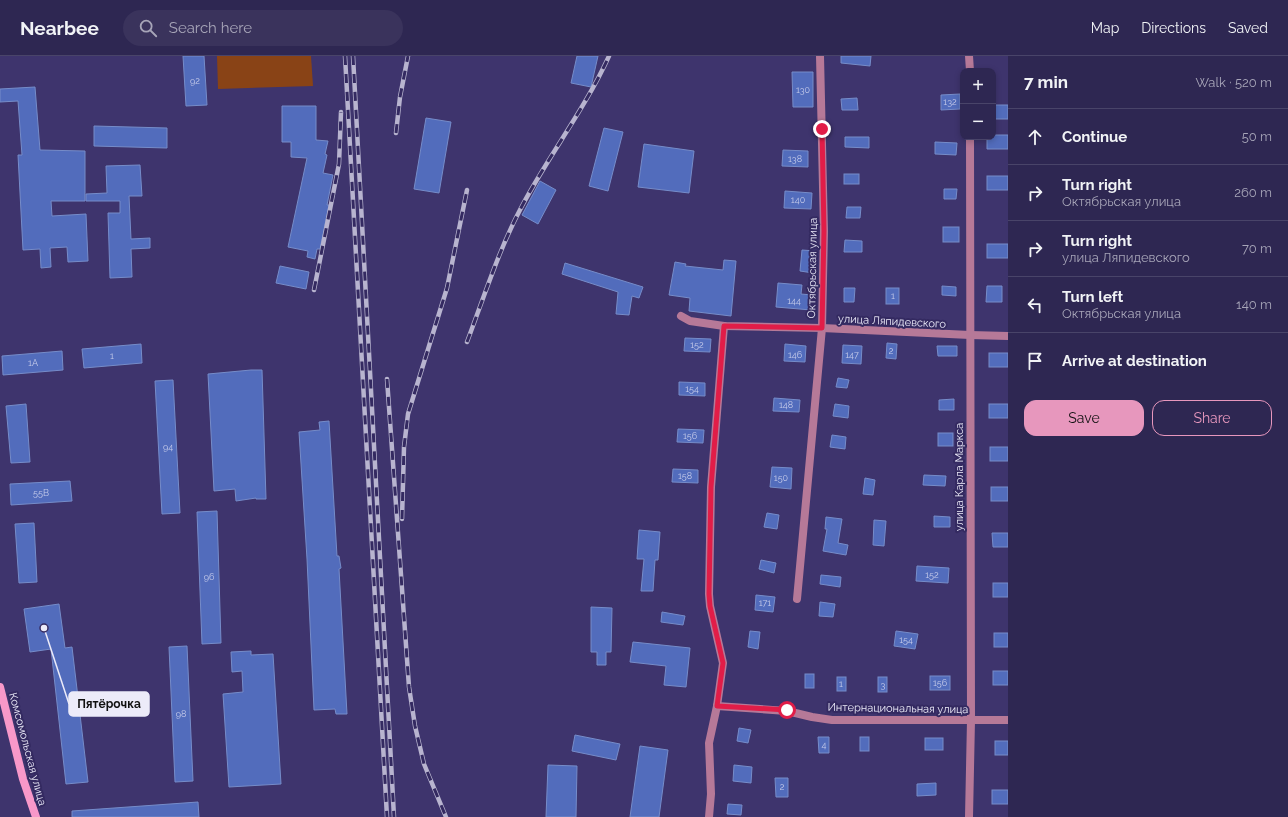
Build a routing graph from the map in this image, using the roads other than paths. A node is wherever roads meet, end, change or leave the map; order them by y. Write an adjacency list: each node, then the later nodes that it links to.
1 (820, 56): 7 (street, Октябрьская улица)
2 (969, 56): 3 (street)
3 (970, 68)
4 (970, 140): 8 (street, улица Карла Маркса)
5 (681, 316): 6 (street, улица Ляпидевского)
6 (724, 326): 7 (street, улица Ляпидевского); 12 (street)
7 (822, 328): 8 (street, улица Ляпидевского); 10 (street, Октябрьская улица)
8 (970, 336): 9 (street, улица Ляпидевского); 13 (street, улица Карла Маркса)
9 (1008, 336)
10 (797, 599)
11 (0, 687): 15 (street, Комсомольская улица)
12 (717, 706): 13 (street, Интернациональная улица); 16 (street)
13 (971, 720): 14 (street, Интернациональная улица); 17 (street, улица Карла Маркса)
14 (1008, 720)
15 (36, 817)
16 (708, 817)
17 (970, 817)

